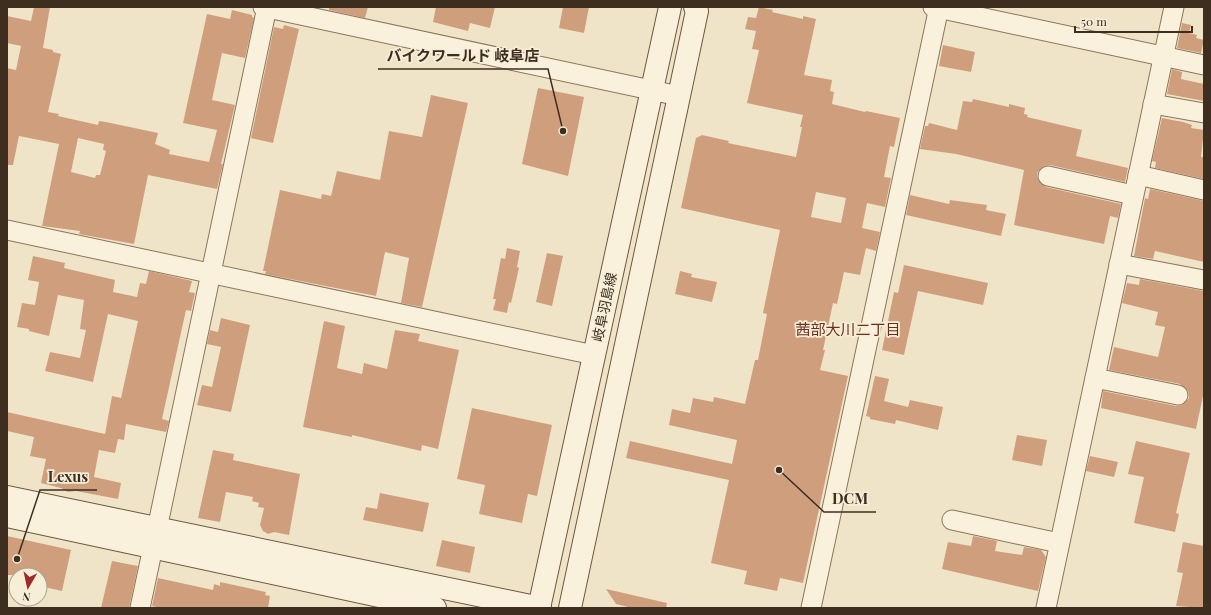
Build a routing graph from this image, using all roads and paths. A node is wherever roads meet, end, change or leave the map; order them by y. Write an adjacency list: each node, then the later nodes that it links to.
1 (266, 7): 8 (street); 18 (street)
2 (670, 7): 8 (main road, 岐阜羽島線)
3 (695, 7): 9 (main road)
4 (937, 7): 6 (street); 32 (street)
5 (1174, 7): 6 (street)
6 (1163, 57): 7 (street); 10 (street)
7 (1204, 65)
8 (652, 90): 9 (street); 20 (main road, 岐阜羽島線)
9 (679, 96): 31 (main road)
10 (1153, 104): 11 (street); 13 (street)
11 (1204, 113)
12 (1048, 176): 15 (street)
13 (1138, 176): 14 (street); 15 (street)
14 (1204, 190)
15 (1133, 195): 17 (street)
16 (7, 230): 18 (street)
17 (1119, 264): 19 (street); 21 (street)
18 (211, 274): 20 (street); 26 (street)
19 (1204, 280)
20 (594, 355): 30 (main road, 岐阜羽島線)
21 (1095, 378): 22 (street); 27 (street)
22 (1178, 395)
23 (7, 497): 26 (main road)
24 (7, 516): 26 (main road)
25 (952, 520): 27 (street)
26 (155, 538): 28 (street); 29 (main road); 30 (main road)
27 (1059, 543): 33 (street)
28 (140, 608)
29 (435, 608)
30 (539, 608)
31 (570, 608)
32 (811, 608)
33 (1046, 608)

